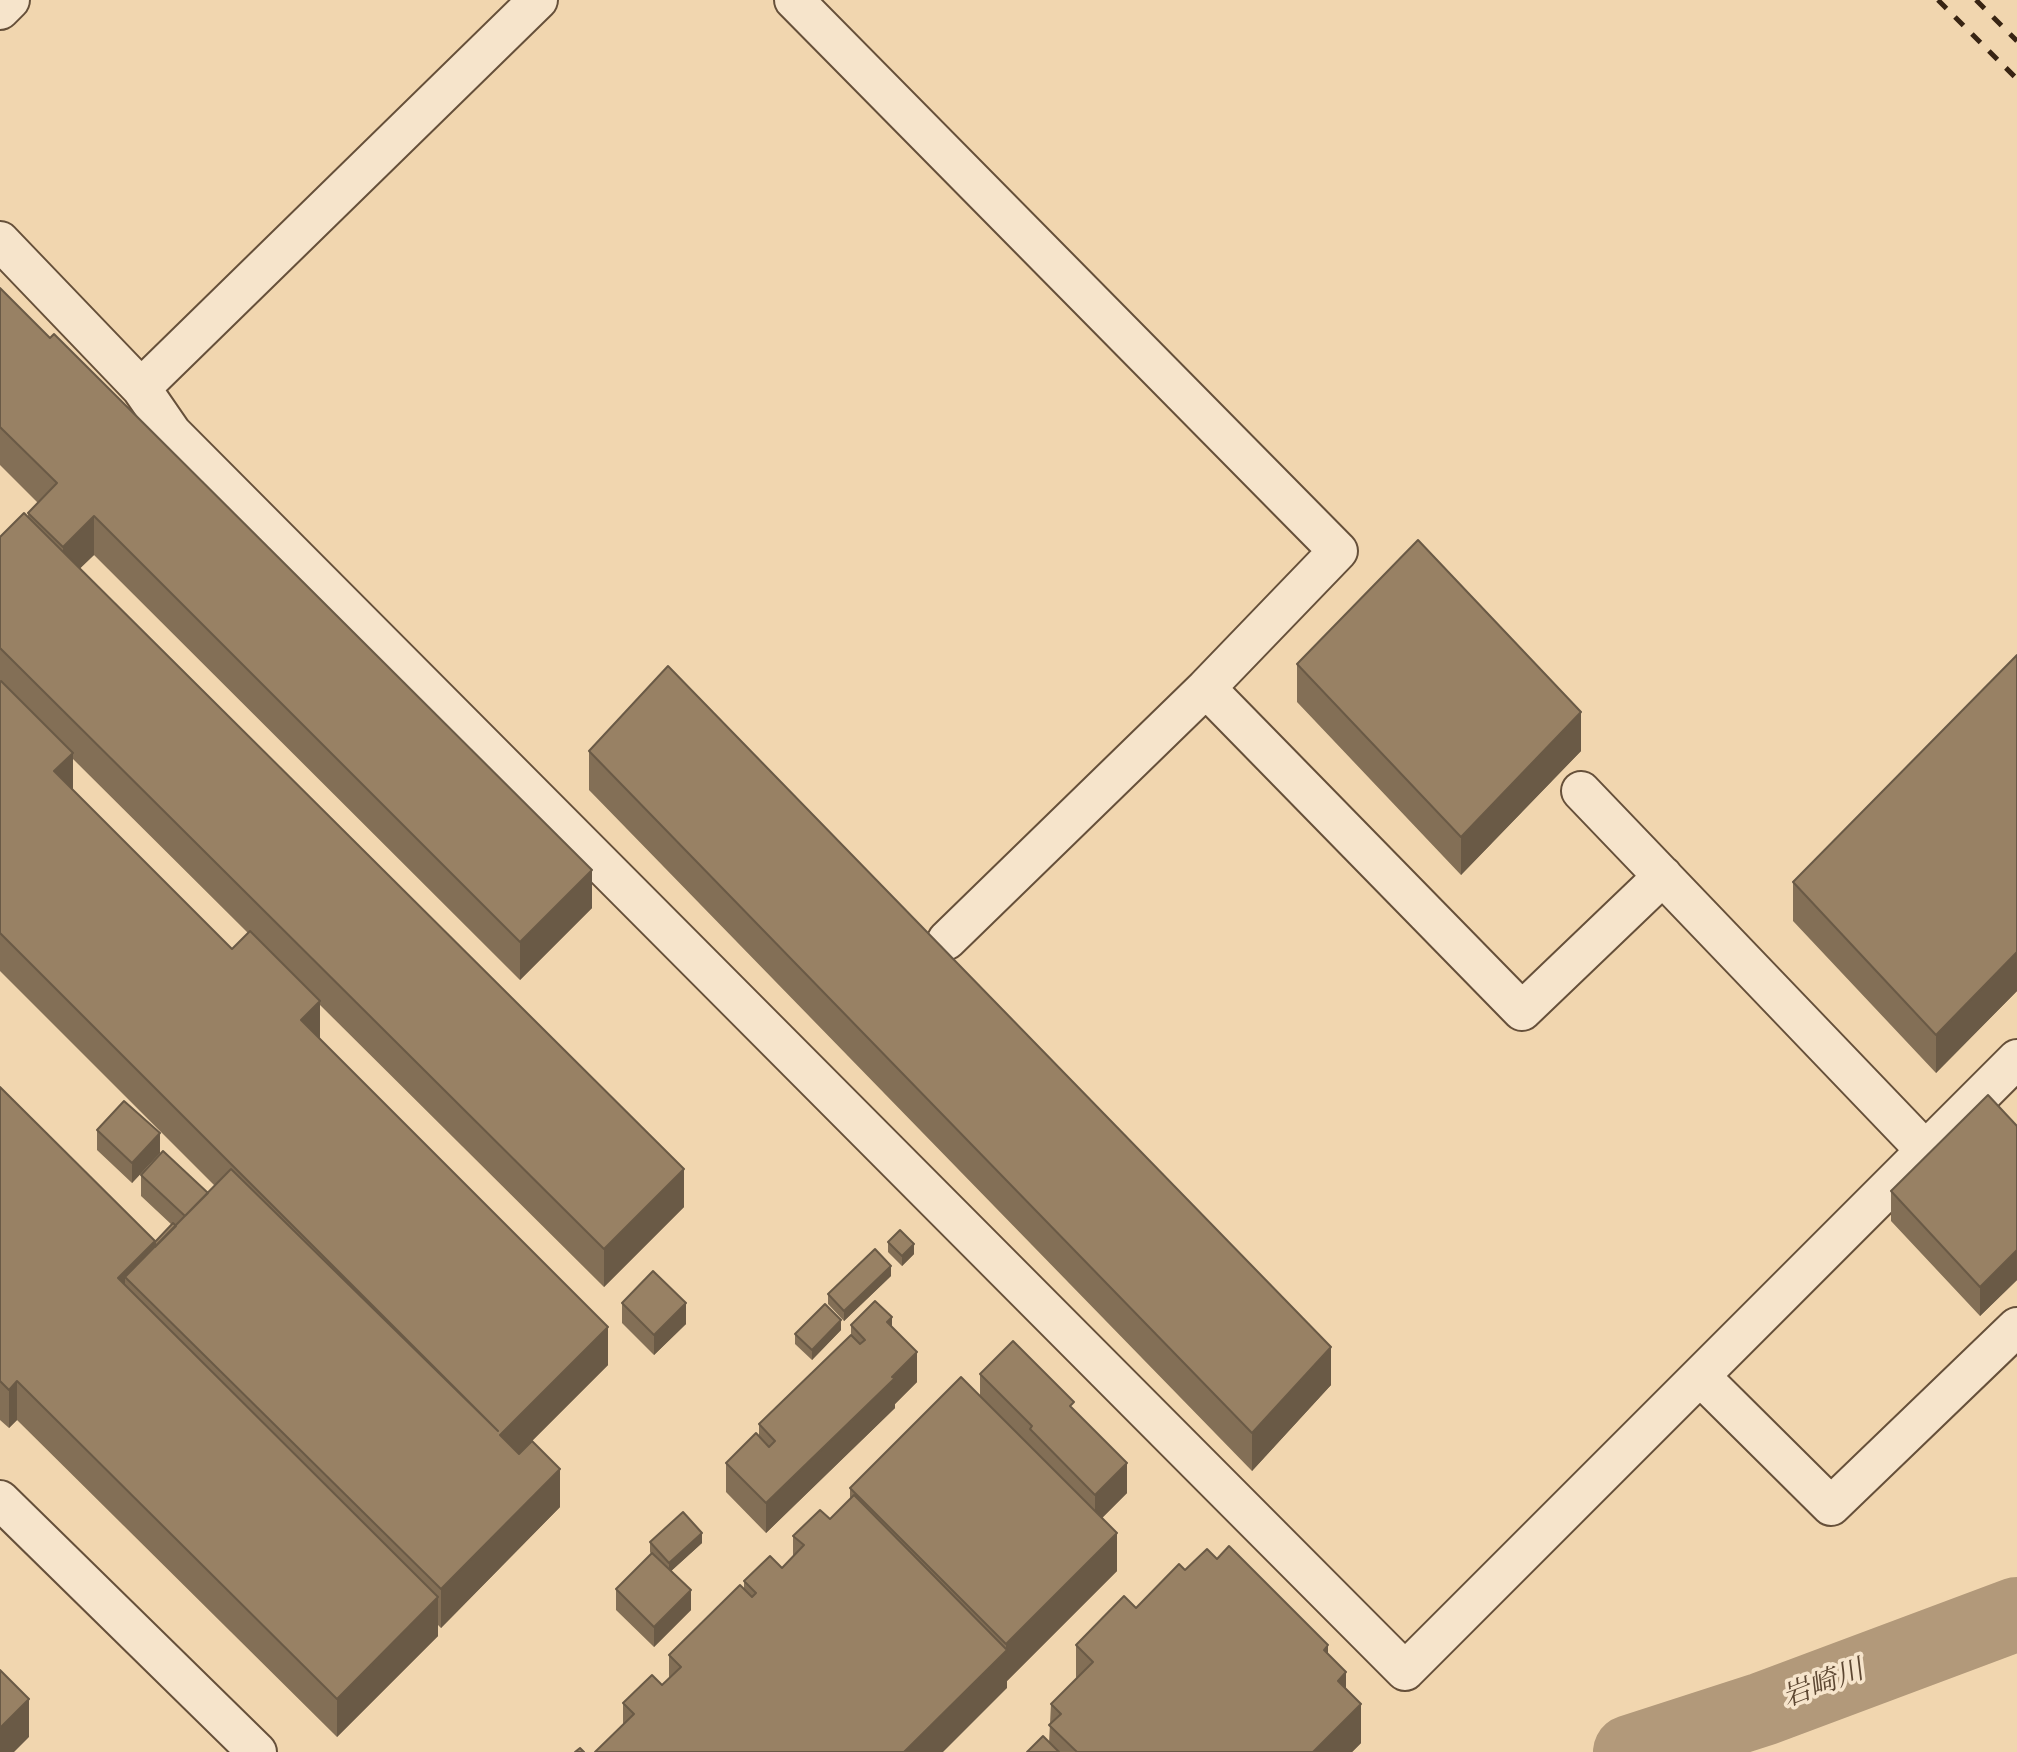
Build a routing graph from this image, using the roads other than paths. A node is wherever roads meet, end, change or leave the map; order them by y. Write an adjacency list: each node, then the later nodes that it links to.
1 (10, 0): 4 (street)
2 (538, 0): 6 (street)
3 (794, 0): 7 (street)
4 (0, 10)
5 (0, 241): 6 (street)
6 (141, 388): 14 (street)
7 (1206, 688): 9 (street); 10 (street)
8 (1581, 790): 9 (street)
9 (1663, 876): 12 (street)
10 (947, 940)
11 (2017, 1059): 12 (street)
12 (1926, 1151): 14 (street)
13 (2017, 1327): 14 (street)
14 (1700, 1376)
15 (4, 1513): 16 (street)
16 (257, 1752)

